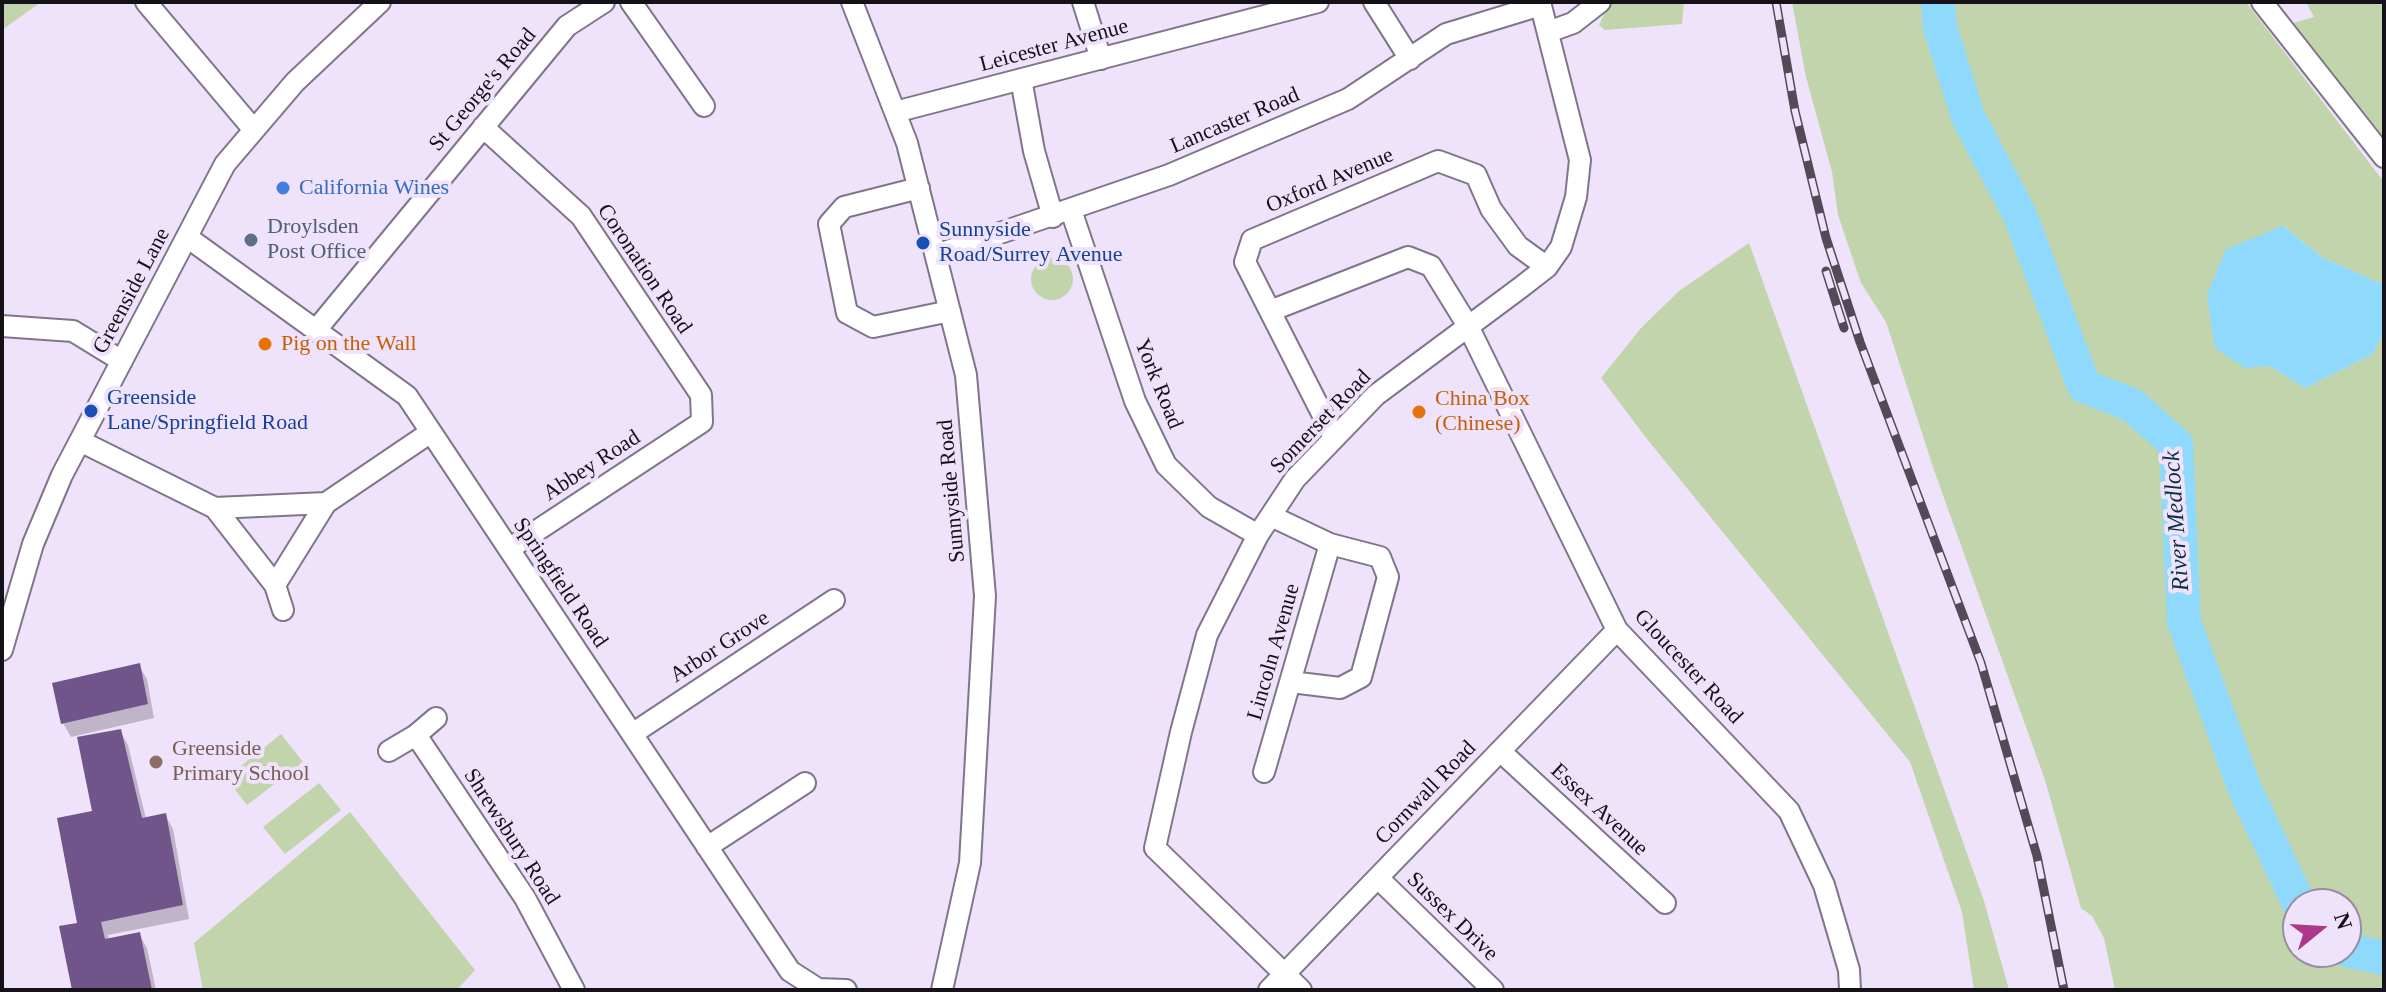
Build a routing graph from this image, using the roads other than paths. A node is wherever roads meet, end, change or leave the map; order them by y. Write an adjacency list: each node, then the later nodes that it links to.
1 (146, 2): 20 (street)
2 (380, 2): 20 (street, Greenside Lane)
3 (604, 2): 19 (street, St George's Road)
4 (631, 2): 17 (street)
5 (852, 2): 18 (street, Sunnyside Road)
6 (1083, 2): 14 (street)
7 (1318, 2): 12 (street, Leicester Avenue)
8 (1374, 2): 15 (street)
9 (1600, 2): 13 (street)
10 (2262, 2): 21 (street)
11 (1541, 4): 13 (street, Somerset Road); 15 (street, Lancaster Road)
12 (1238, 12): 14 (street, Leicester Avenue)
13 (1548, 32): 26 (street, Somerset Road)
14 (1101, 59): 16 (street, Leicester Avenue)
15 (1410, 59): 23 (street, Lancaster Road)
16 (1021, 79): 18 (street, Leicester Avenue); 23 (street, York Road)
17 (704, 106)
18 (895, 112): 22 (street, Sunnyside Road)
19 (483, 127): 31 (street, St George's Road); 33 (street, Coronation Road)
20 (254, 130): 24 (street, Greenside Lane)
21 (2384, 157)
22 (919, 188): 25 (street, Sunnyside Road); 27 (street)
23 (1062, 213): 25 (street, Lancaster Road); 40 (street, York Road)
24 (187, 237): 31 (street, Springfield Road); 32 (street, Greenside Lane)
25 (936, 255): 27 (street, Sunnyside Road)
26 (1547, 267): 28 (street, Oxford Avenue); 30 (street, Somerset Road)
27 (950, 311): 62 (street, Sunnyside Road)
28 (1270, 311): 30 (street, Gloucester Road); 35 (street, Oxford Avenue)
29 (2, 326): 32 (street)
30 (1468, 326): 35 (street, Somerset Road); 46 (street, Gloucester Road)
31 (316, 330): 34 (street, Springfield Road)
32 (122, 361): 36 (street, Greenside Lane)
33 (702, 422): 42 (street, Abbey Road)
34 (431, 432): 37 (street); 42 (street, Springfield Road)
35 (1334, 437): 39 (street, Somerset Road)
36 (80, 441): 38 (street); 47 (street, Greenside Lane)
37 (326, 503): 38 (street); 43 (street)
38 (215, 508): 43 (street)
39 (1271, 516): 40 (street, Somerset Road); 41 (street)
40 (1258, 535): 59 (street, Somerset Road)
41 (1330, 544): 48 (street, Lincoln Avenue); 48 (street)
42 (509, 549): 50 (street, Springfield Road)
43 (275, 585): 45 (street)
44 (834, 600): 50 (street, Arbor Grove)
45 (283, 610)
46 (1617, 630): 53 (street, Cornwall Road); 66 (street, Gloucester Road)
47 (2, 650)
48 (1291, 682): 54 (street, Lincoln Avenue)
49 (436, 718): 51 (street)
50 (632, 734): 56 (street, Springfield Road)
51 (416, 735): 52 (street); 60 (street, Shrewsbury Road)
52 (389, 751)
53 (1500, 751): 57 (street, Cornwall Road); 58 (street, Essex Avenue)
54 (1264, 772)
55 (805, 783): 56 (street)
56 (707, 847): 61 (street, Springfield Road)
57 (1378, 878): 59 (street, Cornwall Road); 65 (street, Sussex Drive)
58 (1665, 903)
59 (1285, 974): 63 (street, Cornwall Road); 64 (street, Somerset Road)
60 (567, 987)
61 (846, 990)
62 (942, 990)
63 (1269, 990)
64 (1301, 990)
65 (1493, 990)
66 (1850, 990)

